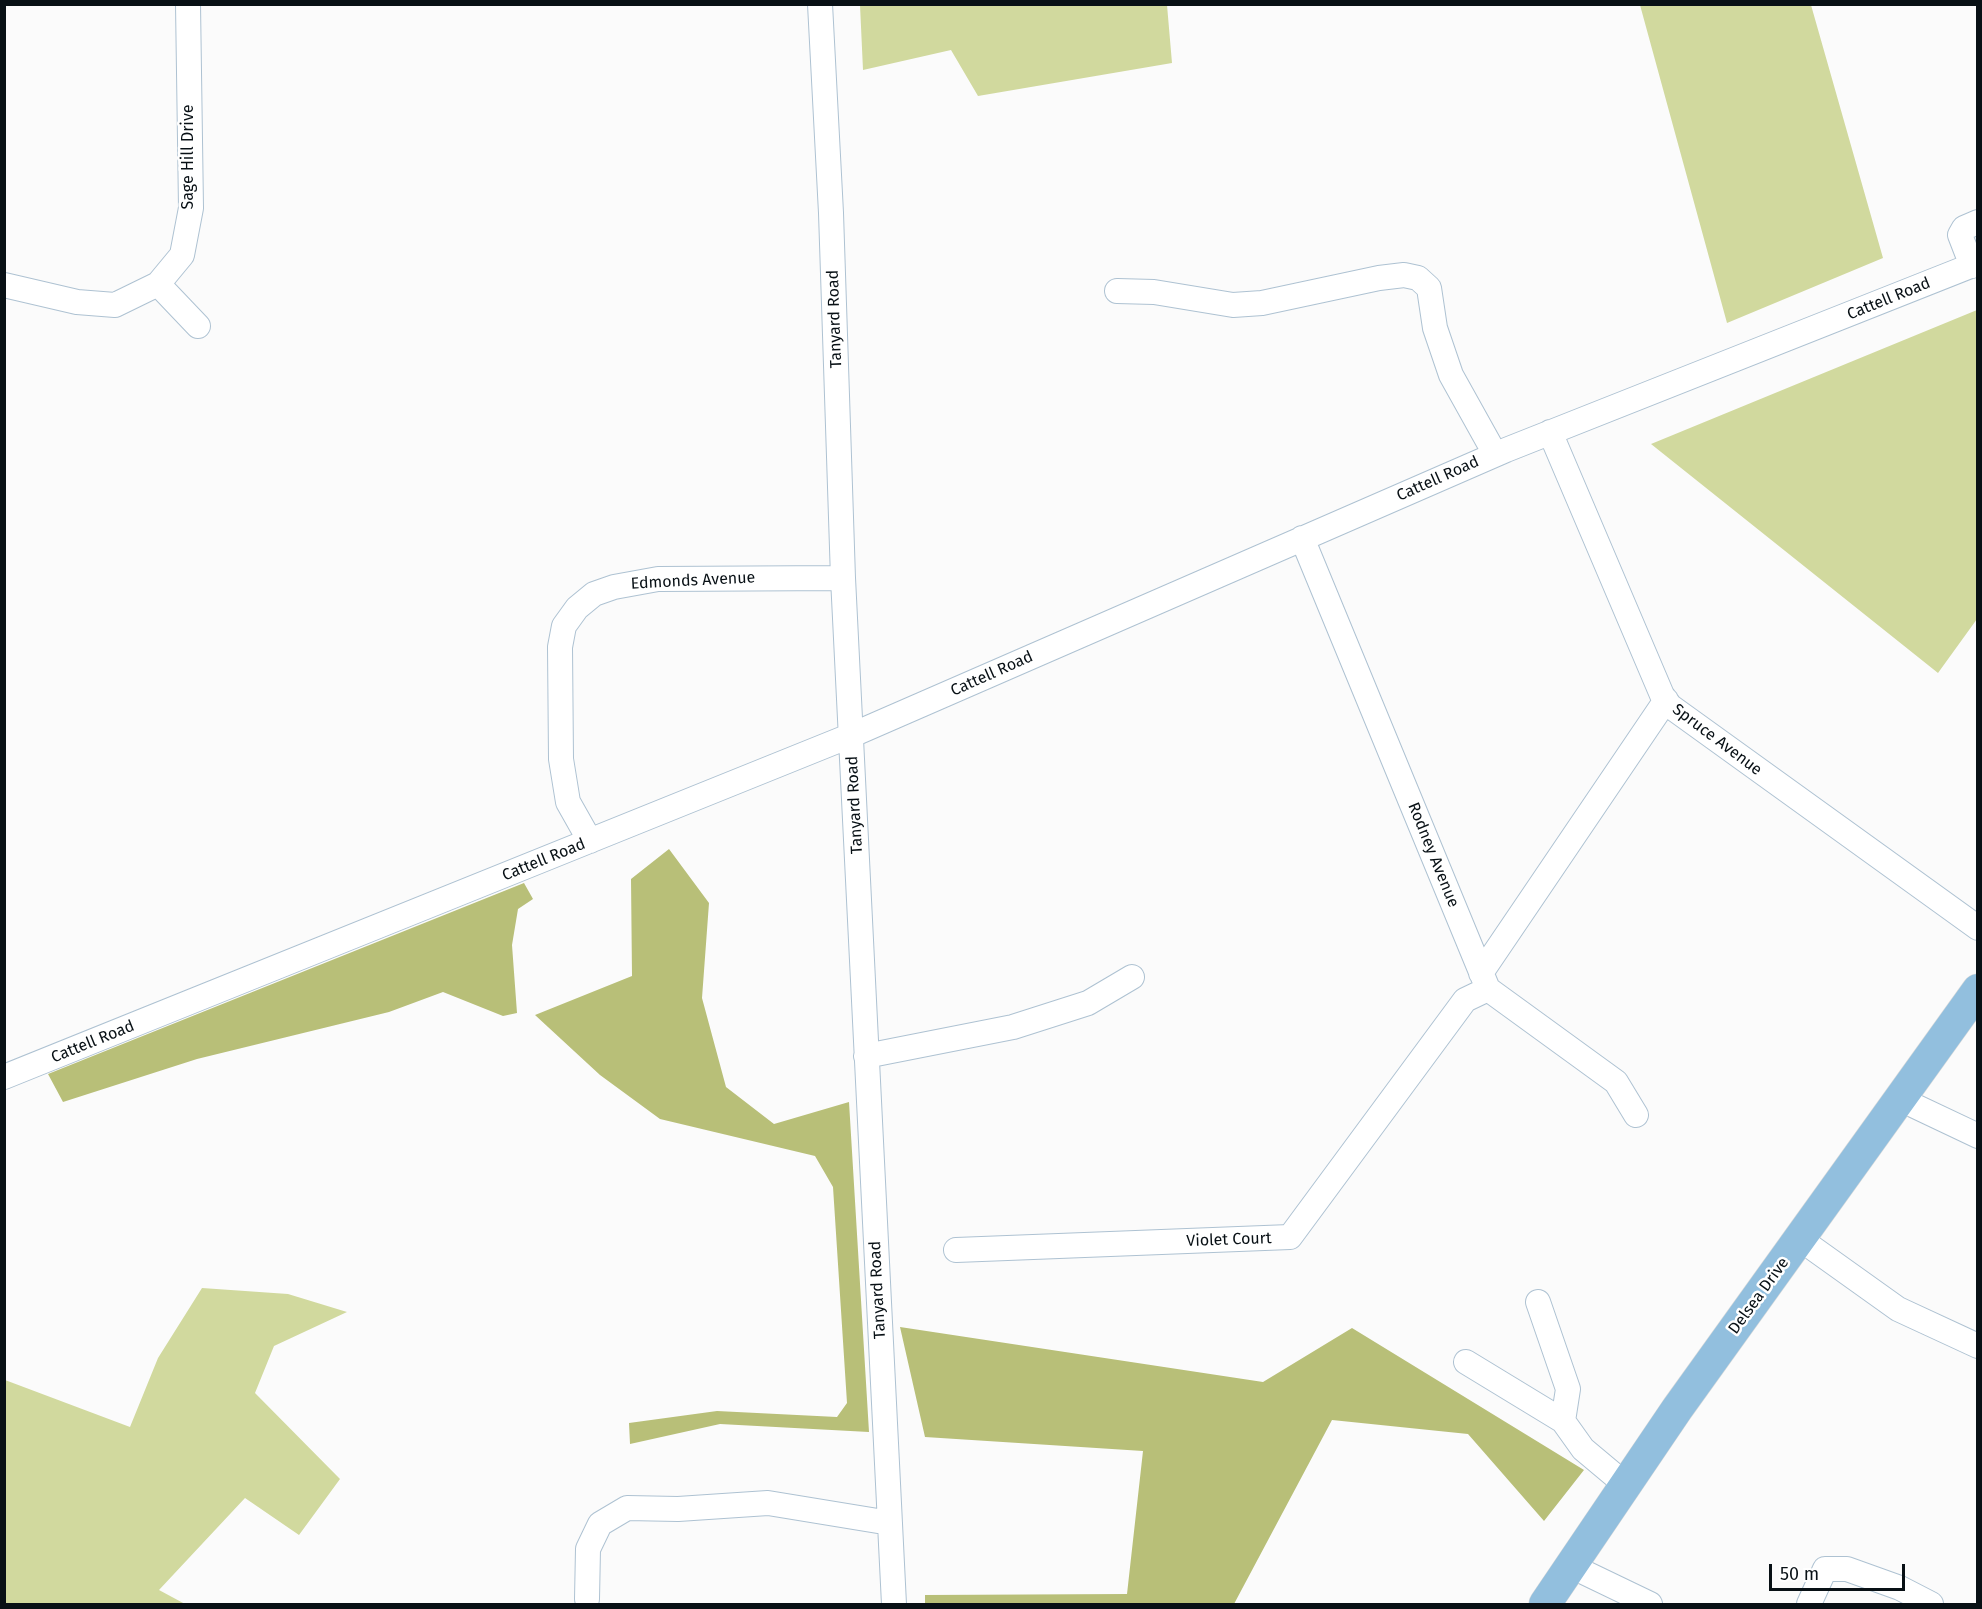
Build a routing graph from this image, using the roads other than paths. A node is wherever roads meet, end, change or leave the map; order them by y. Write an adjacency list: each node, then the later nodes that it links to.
1 (188, 4): 5 (street, Sage Hill Drive)
2 (820, 4): 12 (street, Tanyard Road)
3 (1977, 222): 4 (street)
4 (1975, 265): 9 (street, Cattell Road)
5 (158, 284): 6 (street, Sage Hill Drive); 8 (street)
6 (4, 285)
7 (1118, 291): 10 (street)
8 (198, 326)
9 (1550, 432): 10 (street, Cattell Road); 13 (street, Spruce Avenue)
10 (1495, 454): 11 (street, Cattell Road)
11 (1302, 538): 14 (street, Cattell Road); 18 (street, Rodney Avenue)
12 (843, 578): 14 (street, Tanyard Road); 15 (street, Edmonds Avenue)
13 (1666, 700): 16 (street, Spruce Avenue); 18 (street)
14 (852, 735): 15 (street, Cattell Road); 20 (street, Tanyard Road)
15 (590, 841): 21 (street, Cattell Road)
16 (1977, 928)
17 (1132, 977): 20 (street)
18 (1484, 981): 23 (street); 26 (street, Violet Court)
19 (1977, 990): 22 (main road, Delsea Drive)
20 (866, 1056): 32 (street, Tanyard Road)
21 (4, 1077)
22 (1900, 1099): 24 (street); 25 (main road, Delsea Drive)
23 (1636, 1115)
24 (1977, 1136)
25 (1800, 1239): 28 (street); 31 (main road, Delsea Drive)
26 (956, 1250)
27 (1538, 1302): 30 (street)
28 (1977, 1346)
29 (1466, 1362): 30 (street)
30 (1563, 1421): 31 (street)
31 (1626, 1485): 33 (main road, Delsea Drive)
32 (890, 1523): 34 (street); 35 (street, Tanyard Road)
33 (1571, 1566): 36 (main road, Delsea Drive); 37 (street)
34 (586, 1599)
35 (894, 1605)
36 (1545, 1605)
37 (1650, 1605)
38 (1809, 1605): 39 (street)
39 (1931, 1605)

